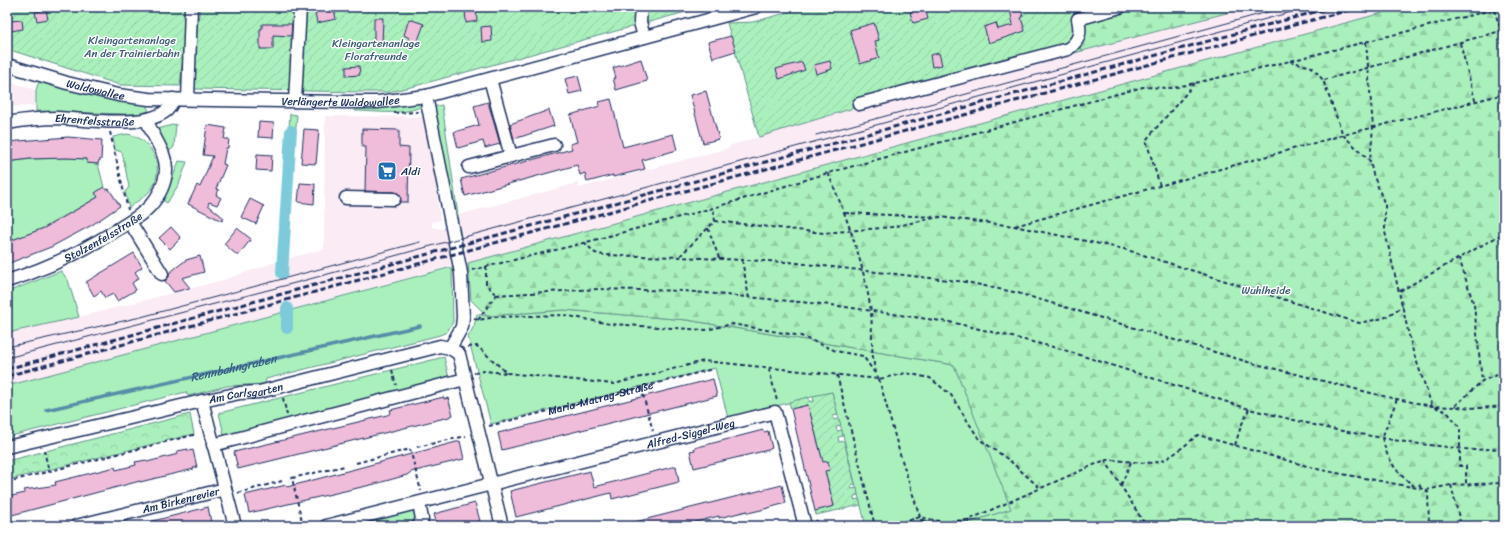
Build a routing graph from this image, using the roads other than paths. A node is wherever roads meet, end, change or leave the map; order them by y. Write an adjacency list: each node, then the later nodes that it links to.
1 (191, 7): 11 (street)
2 (300, 7): 12 (street)
3 (641, 7): 6 (street)
4 (756, 7): 6 (street, Verlängerte Waldowallee)
5 (1120, 7): 13 (street)
6 (644, 38): 8 (street, Verlängerte Waldowallee)
7 (7, 64): 10 (street, Waldowallee)
8 (490, 79): 9 (street, Verlängerte Waldowallee); 17 (street)
9 (426, 96): 12 (street, Verlängerte Waldowallee); 24 (street)
10 (173, 99): 11 (street, Waldowallee); 14 (street, Ehrenfelsstraße)
11 (188, 99): 12 (street, Verlängerte Waldowallee)
12 (295, 101)
13 (859, 104)
14 (147, 120): 15 (street, Ehrenfelsstraße); 21 (street, Stolzenfelsstraße)
15 (7, 123)
16 (554, 145): 17 (street)
17 (511, 156): 18 (street)
18 (470, 168)
19 (346, 198): 20 (street)
20 (394, 199)
21 (128, 225): 22 (street); 23 (street, Stolzenfelsstraße)
22 (162, 274)
23 (8, 287)
24 (450, 348): 25 (street); 26 (street, Am Carlsgarten)
25 (465, 377): 27 (street); 29 (street)
26 (202, 400): 27 (street); 28 (street, Am Carlsgarten)
27 (213, 445): 30 (street)
28 (7, 447)
29 (492, 484): 31 (street, Alfred-Siggel-Weg); 38 (street); 39 (street, Alfred-Siggel-Weg)
30 (225, 490): 32 (street, Am Birkenrevier); 35 (street)
31 (421, 502): 33 (street, Alfred-Siggel-Weg); 37 (street)
32 (116, 521): 34 (street, Am Birkenrevier)
33 (348, 523): 36 (street, Alfred-Siggel-Weg)
34 (76, 526)
35 (234, 526)
36 (326, 526)
37 (419, 526)
38 (502, 526)
39 (805, 526)

